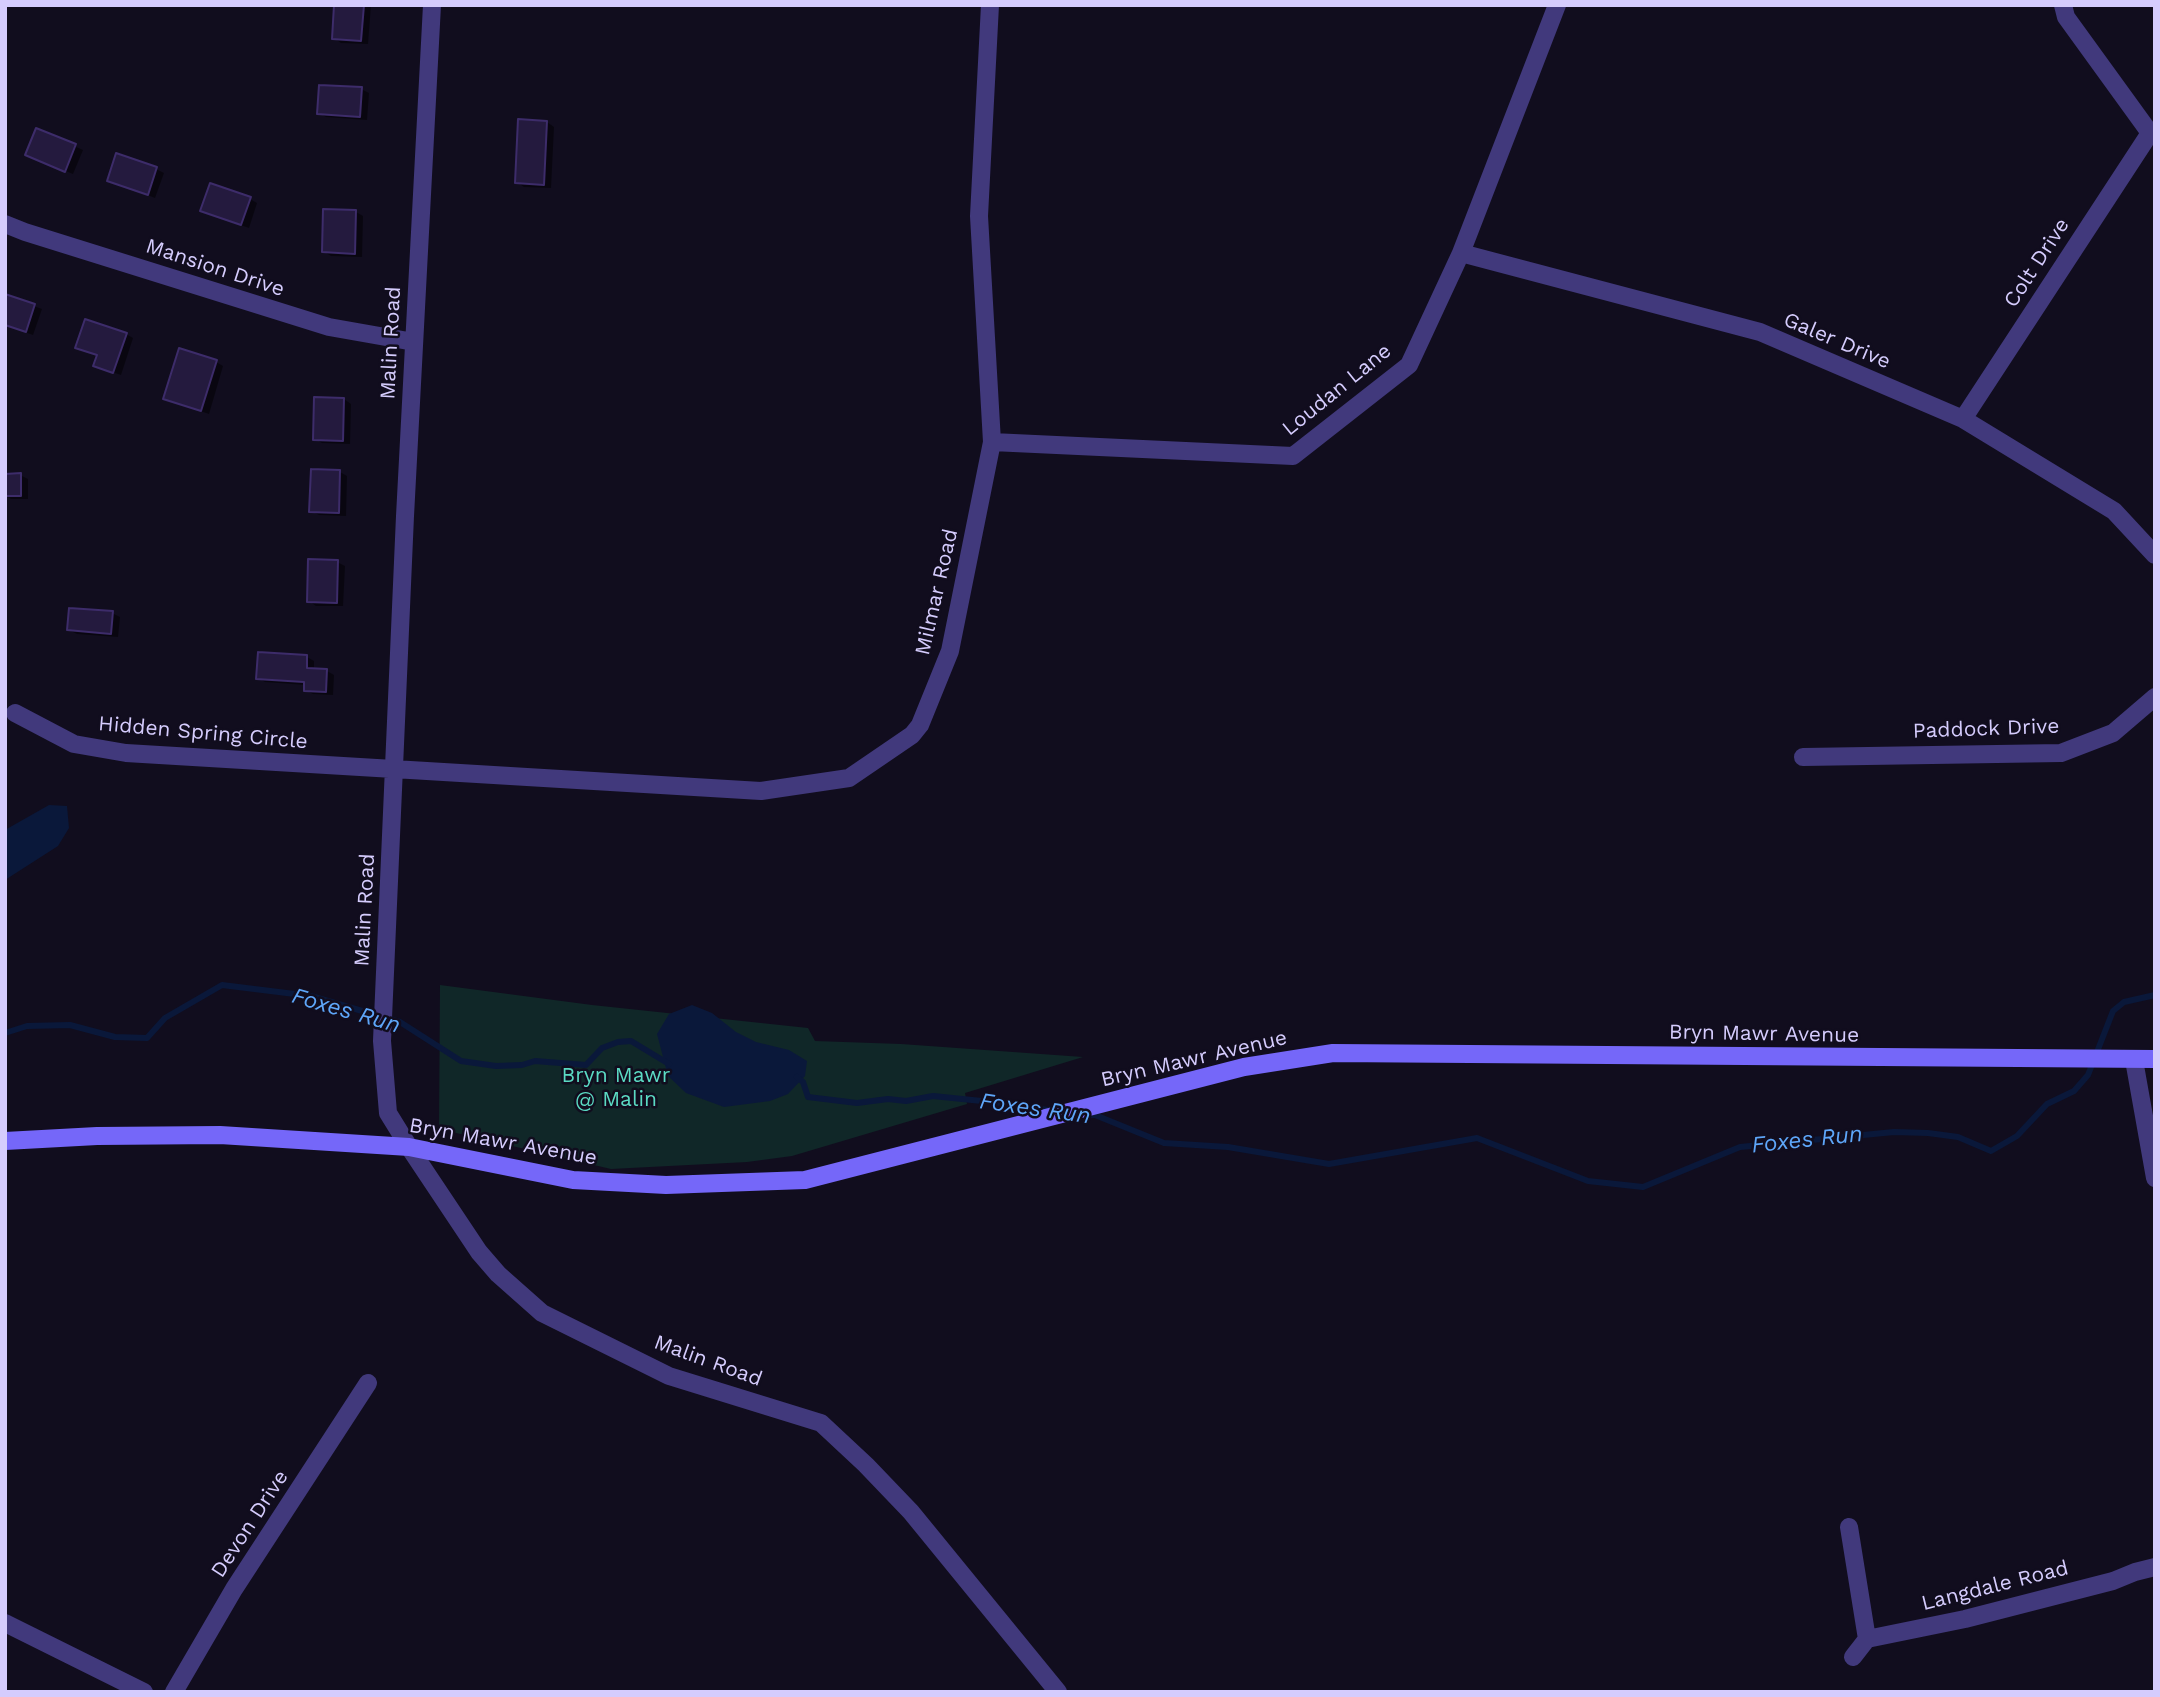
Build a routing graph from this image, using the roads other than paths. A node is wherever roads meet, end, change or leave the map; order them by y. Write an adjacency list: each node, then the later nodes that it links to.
1 (432, 5): 8 (street, Malin Road)
2 (990, 5): 10 (street, Milmar Road)
3 (1557, 5): 7 (street, Loudan Lane)
4 (2063, 5): 5 (street)
5 (2152, 133): 9 (street, Colt Drive)
6 (5, 223): 8 (street, Mansion Drive)
7 (1461, 253): 9 (street, Galer Drive); 10 (street, Loudan Lane)
8 (414, 342): 15 (street, Malin Road)
9 (1963, 419): 11 (street, Galer Drive)
10 (992, 442): 15 (street, Milmar Road)
11 (2155, 555)
12 (2155, 696): 14 (street, Paddock Drive)
13 (15, 713): 15 (street, Hidden Spring Circle)
14 (1803, 757)
15 (394, 770): 19 (street, Malin Road)
16 (2155, 1059): 17 (main road, Bryn Mawr Avenue)
17 (2134, 1060): 19 (main road, Bryn Mawr Avenue); 20 (street)
18 (5, 1141): 19 (main road, Bryn Mawr Avenue)
19 (409, 1147): 29 (street, Malin Road)
20 (2155, 1178)
21 (368, 1383): 28 (street, Devon Drive)
22 (1849, 1527): 25 (street)
23 (2155, 1567): 25 (street, Langdale Road)
24 (5, 1623): 27 (street)
25 (1867, 1639): 26 (street)
26 (1853, 1657)
27 (144, 1692)
28 (174, 1692)
29 (1058, 1692)

